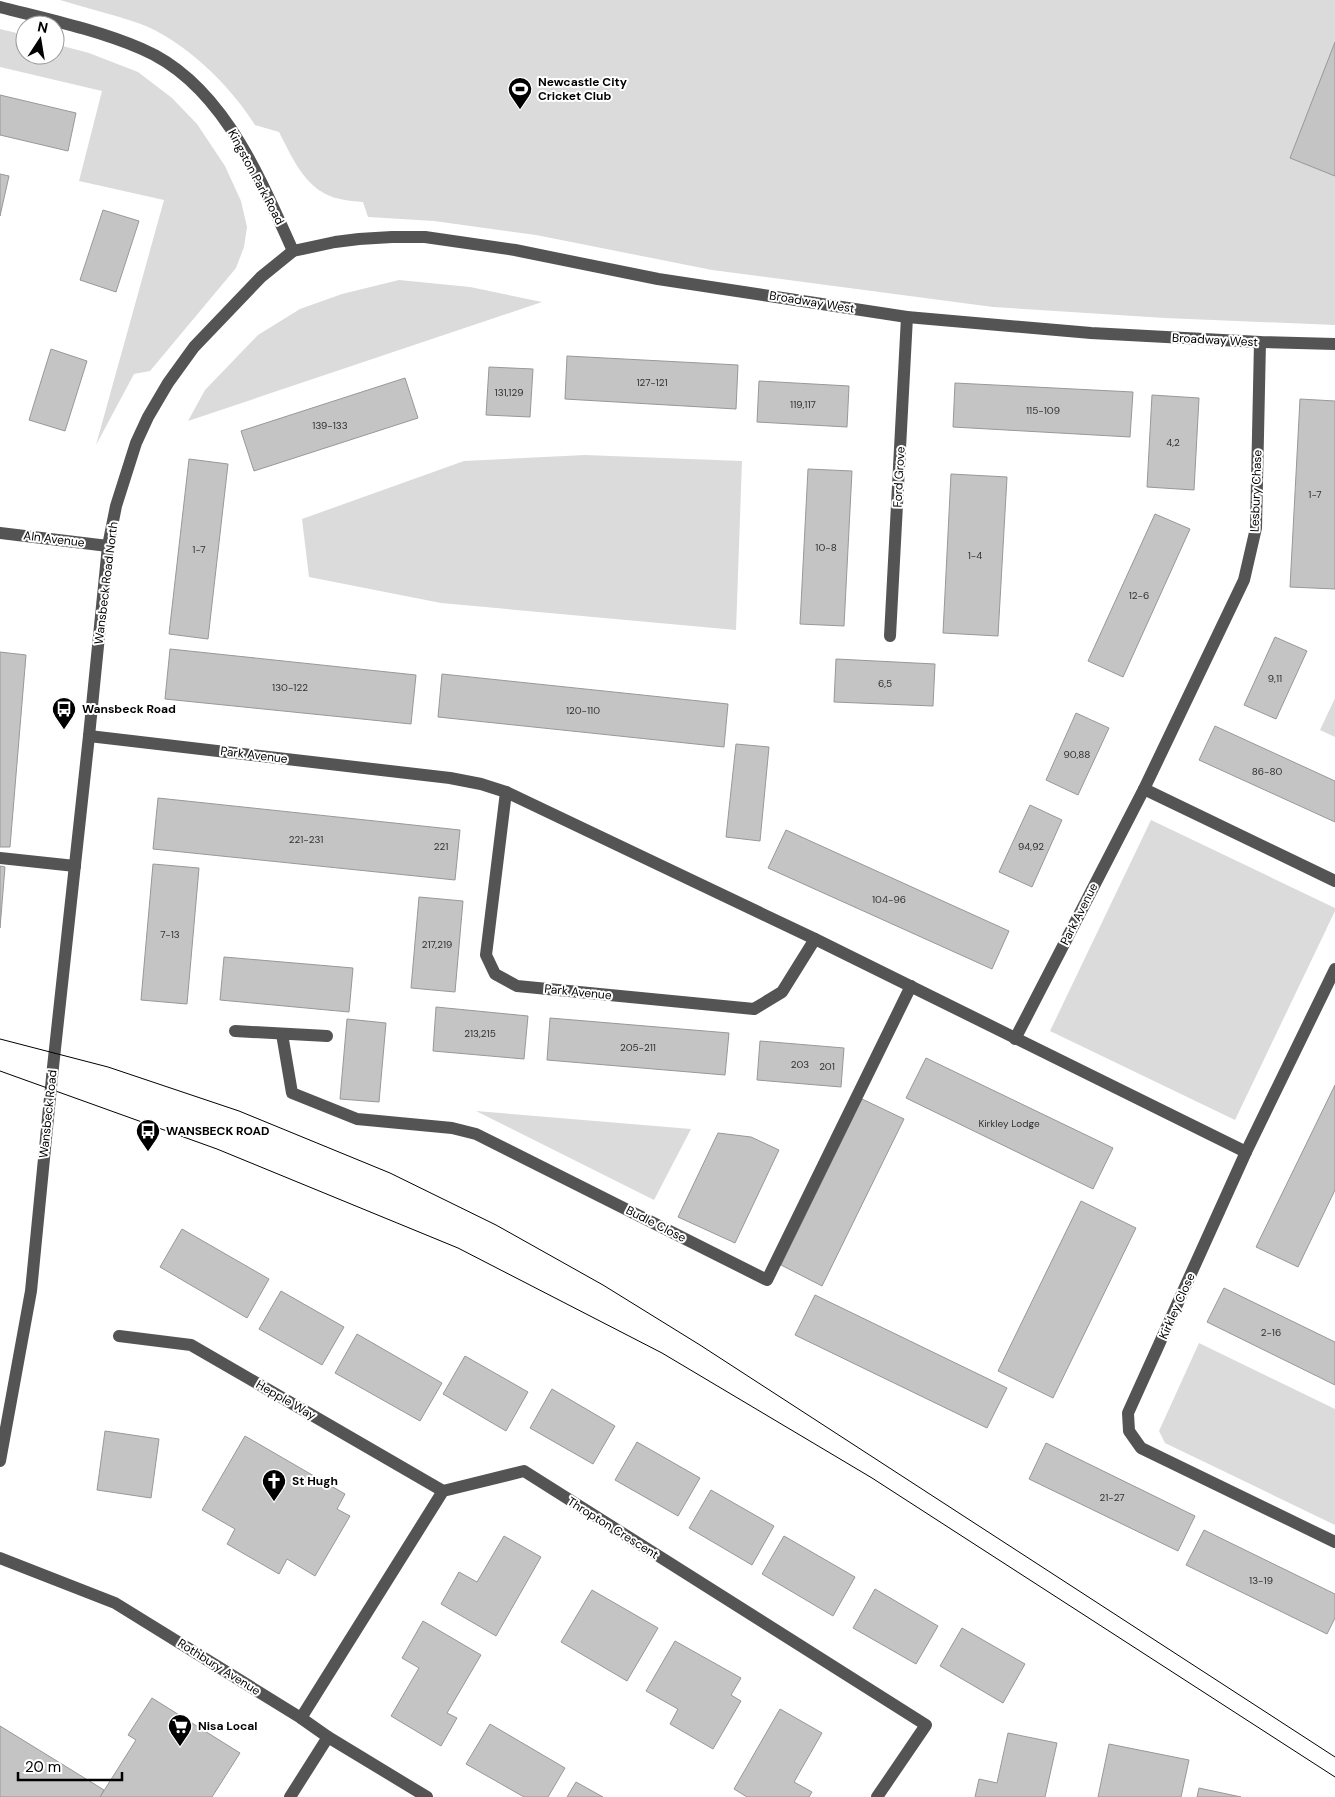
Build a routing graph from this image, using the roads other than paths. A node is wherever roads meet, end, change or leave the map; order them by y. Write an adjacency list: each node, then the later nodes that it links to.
1 (20, 6): 2 (street, Kingston Park Road); 3 (street, Kingston Park Road)
2 (0, 7)
3 (293, 251): 4 (street, Broadway West); 8 (street, Wansbeck Road North)
4 (907, 317): 5 (street, Broadway West); 9 (street, Ford Grove)
5 (1260, 342): 6 (street, Broadway West); 10 (street, Lesbury Chase)
6 (1335, 344)
7 (0, 533): 8 (street, Aln Avenue)
8 (108, 546): 11 (street, Wansbeck Road North)
9 (890, 636)
10 (1179, 713): 12 (street, Park Avenue)
11 (89, 736): 13 (street, Park Avenue); 15 (street, Wansbeck Road)
12 (1144, 789): 16 (street); 23 (street, Park Avenue)
13 (506, 792): 17 (street, Park Avenue); 17 (street, Park Avenue)
14 (0, 858): 15 (street)
15 (75, 866): 26 (street, Wansbeck Road)
16 (1335, 882)
17 (815, 939): 19 (street, Park Avenue)
18 (1335, 969): 24 (street, Kirkley Close)
19 (911, 986): 21 (street, Budle Close); 23 (street, Park Avenue)
20 (236, 1032): 21 (street)
21 (282, 1034): 22 (street)
22 (327, 1036)
23 (1015, 1038): 24 (street, Park Avenue)
24 (1246, 1152): 28 (street, Kirkley Close)
25 (119, 1336): 27 (street, Hepple Way)
26 (0, 1461)
27 (443, 1491): 30 (street); 34 (street, Thropton Crescent)
28 (1335, 1542)
29 (0, 1558): 30 (street, Rothbury Avenue)
30 (301, 1718): 31 (street, Rothbury Avenue)
31 (328, 1737): 32 (street); 33 (street, Rothbury Avenue)
32 (290, 1797)
33 (427, 1797)
34 (877, 1797)

